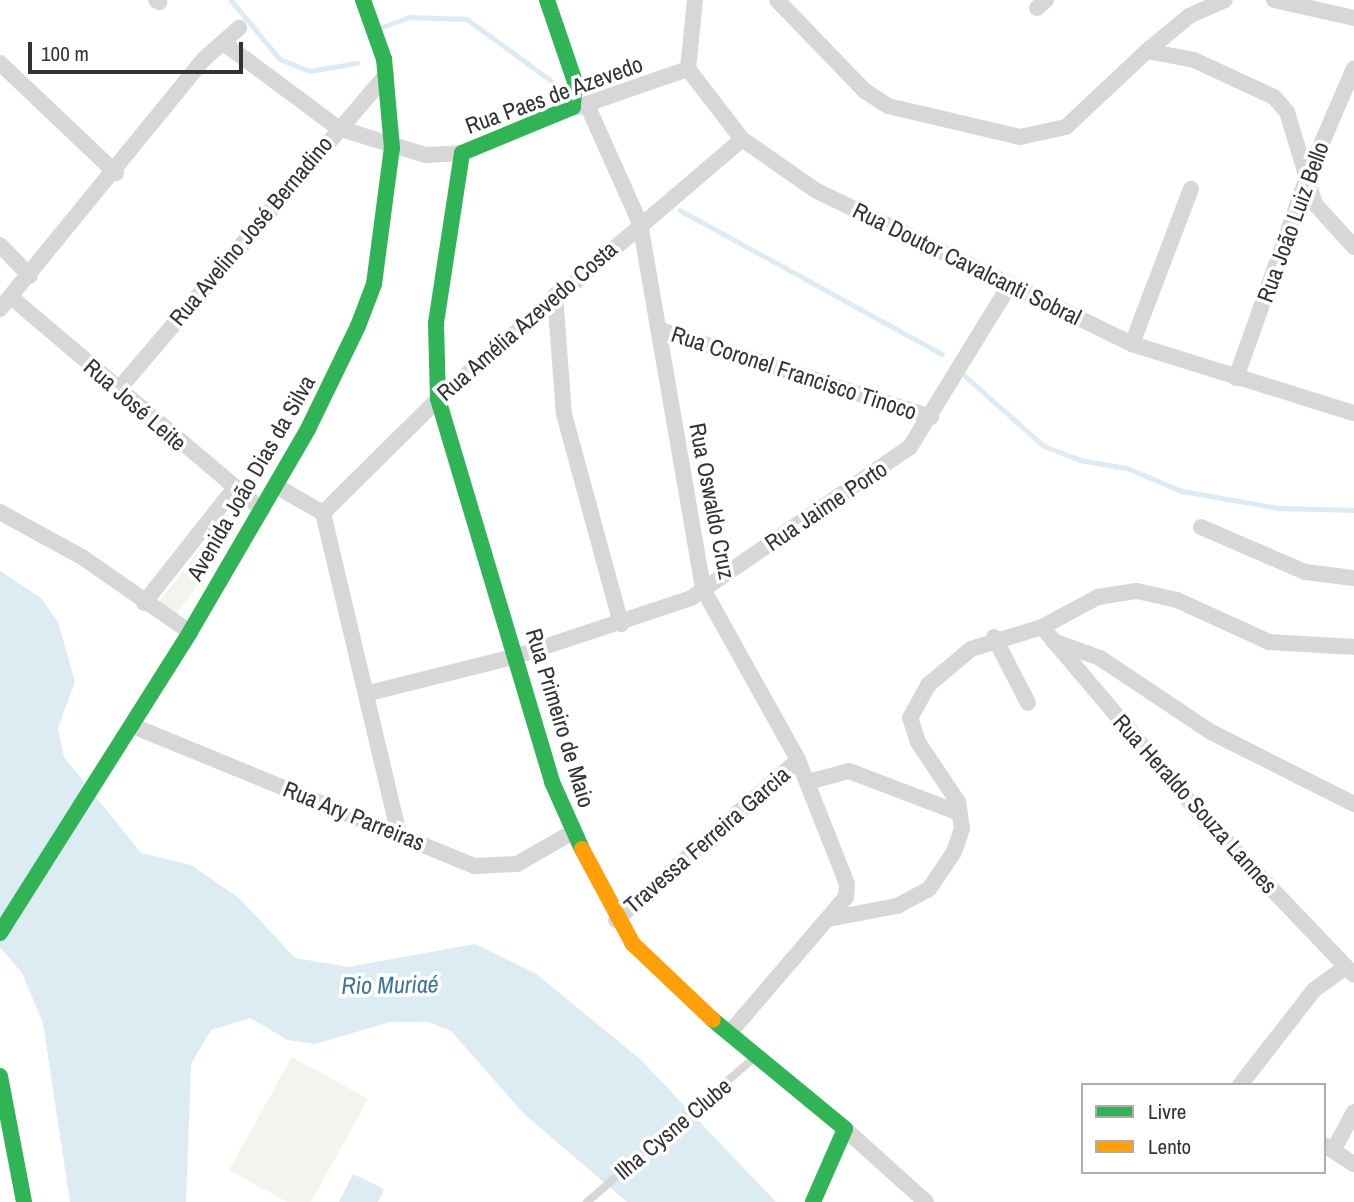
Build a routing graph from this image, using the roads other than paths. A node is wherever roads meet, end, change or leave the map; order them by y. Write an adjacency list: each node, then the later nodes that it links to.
1 (363, 0): 14 (main road, Avenida João Dias da Silva)
2 (547, 0): 15 (main road, Rua Oswaldo Cruz)
3 (695, 0): 13 (street)
4 (777, 0): 10 (street)
5 (1225, 0): 10 (street)
6 (1274, 0): 7 (street)
7 (1354, 18)
8 (239, 28): 9 (street)
9 (225, 44): 16 (street, Rua Paes de Azevedo); 20 (street)
10 (1147, 51): 21 (street)
11 (0, 63): 20 (street)
12 (1354, 68): 21 (street, Rua João Luiz Bello)
13 (688, 69): 15 (street, Rua Paes de Azevedo); 17 (street, Rua Doutor Cavalcanti Sobral)
14 (386, 75): 16 (street, Rua Avelino José Bernadino); 18 (main road, Avenida João Dias da Silva)
15 (581, 107): 19 (main road, Rua Paes de Azevedo); 23 (street, Rua Oswaldo Cruz)
16 (338, 128): 18 (street, Rua Paes de Azevedo); 33 (street, Rua Avelino José Bernadino)
17 (742, 139): 23 (street, Rua Amélia Azevedo Costa); 27 (street, Rua Doutor Cavalcanti Sobral)
18 (392, 148): 19 (street, Rua Paes de Azevedo); 37 (main road, Avenida João Dias da Silva)
19 (462, 153): 34 (main road, Rua Primeiro de Maio)
20 (116, 173): 26 (street)
21 (1308, 176): 25 (street); 32 (street, Rua João Luiz Bello)
22 (1191, 189): 31 (street)
23 (640, 223): 28 (street, Rua Amélia Azevedo Costa); 30 (street, Rua Oswaldo Cruz)
24 (0, 245): 26 (street)
25 (1354, 247)
26 (30, 276): 29 (street)
27 (1008, 288): 31 (street, Rua Doutor Cavalcanti Sobral); 36 (street, Rua Jaime Porto)
28 (555, 295): 34 (street, Rua Amélia Azevedo Costa); 46 (street)
29 (5, 303): 33 (street, Rua José Leite)
30 (658, 329): 36 (street, Rua Coronel Francisco Tinoco); 44 (street, Rua Oswaldo Cruz)
31 (1132, 344): 32 (street, Rua Doutor Cavalcanti Sobral)
32 (1236, 378): 35 (street, Rua Doutor Cavalcanti Sobral)
33 (118, 390): 38 (street, Rua José Leite)
34 (439, 399): 41 (street, Rua Amélia Azevedo Costa); 52 (main road, Rua Primeiro de Maio)
35 (1354, 413)
36 (931, 417): 44 (street, Rua Jaime Porto)
37 (276, 486): 39 (main road, Avenida João Dias da Silva); 41 (street)
38 (234, 489): 39 (street, Rua José Leite); 45 (street)
39 (262, 510): 48 (main road, Avenida João Dias da Silva)
40 (0, 512): 45 (street)
41 (323, 513): 53 (street)
42 (1200, 527): 43 (street)
43 (1354, 578)
44 (703, 589): 46 (street, Rua Jaime Porto); 56 (street, Rua Oswaldo Cruz)
45 (144, 603): 48 (street)
46 (621, 624): 52 (street, Rua Jaime Porto)
47 (1042, 627): 49 (street); 50 (street, Rua Heraldo Souza Lannes); 51 (street)
48 (190, 632): 55 (main road, Avenida João Dias da Silva)
49 (994, 638): 54 (street); 59 (street)
50 (1053, 641): 58 (street); 65 (street, Rua Heraldo Souza Lannes)
51 (1354, 647)
52 (517, 656): 53 (street, Rua Jaime Porto); 60 (main road, Rua Primeiro de Maio)
53 (369, 694): 61 (street)
54 (1028, 703)
55 (133, 726): 61 (street, Rua Ary Parreiras); 64 (main road, Avenida João Dias da Silva)
56 (798, 760): 57 (street, Rua Oswaldo Cruz); 63 (street, Travessa Ferreira Garcia)
57 (808, 782): 59 (street); 62 (street, Rua Oswaldo Cruz)
58 (1354, 804)
59 (959, 813): 62 (street)
60 (573, 832): 61 (street, Rua Ary Parreiras); 63 (main road, Rua Primeiro de Maio)
61 (399, 834)
62 (828, 919): 66 (street, Rua Oswaldo Cruz)
63 (616, 920): 66 (main road, Rua Primeiro de Maio)
64 (0, 933)
65 (1349, 972): 69 (street)
66 (732, 1030): 67 (main road, Rua Primeiro de Maio)
67 (757, 1055): 71 (main road, Rua Primeiro de Maio); 75 (lane, Ilha Cysne Clube)
68 (0, 1076): 74 (main road)
69 (1242, 1083)
70 (1354, 1112): 72 (street)
71 (845, 1129): 76 (main road); 77 (street, Rua Primeiro de Maio)
72 (1329, 1147): 73 (street)
73 (1354, 1164)
74 (24, 1202)
75 (587, 1202)
76 (813, 1202)
77 (926, 1202)

